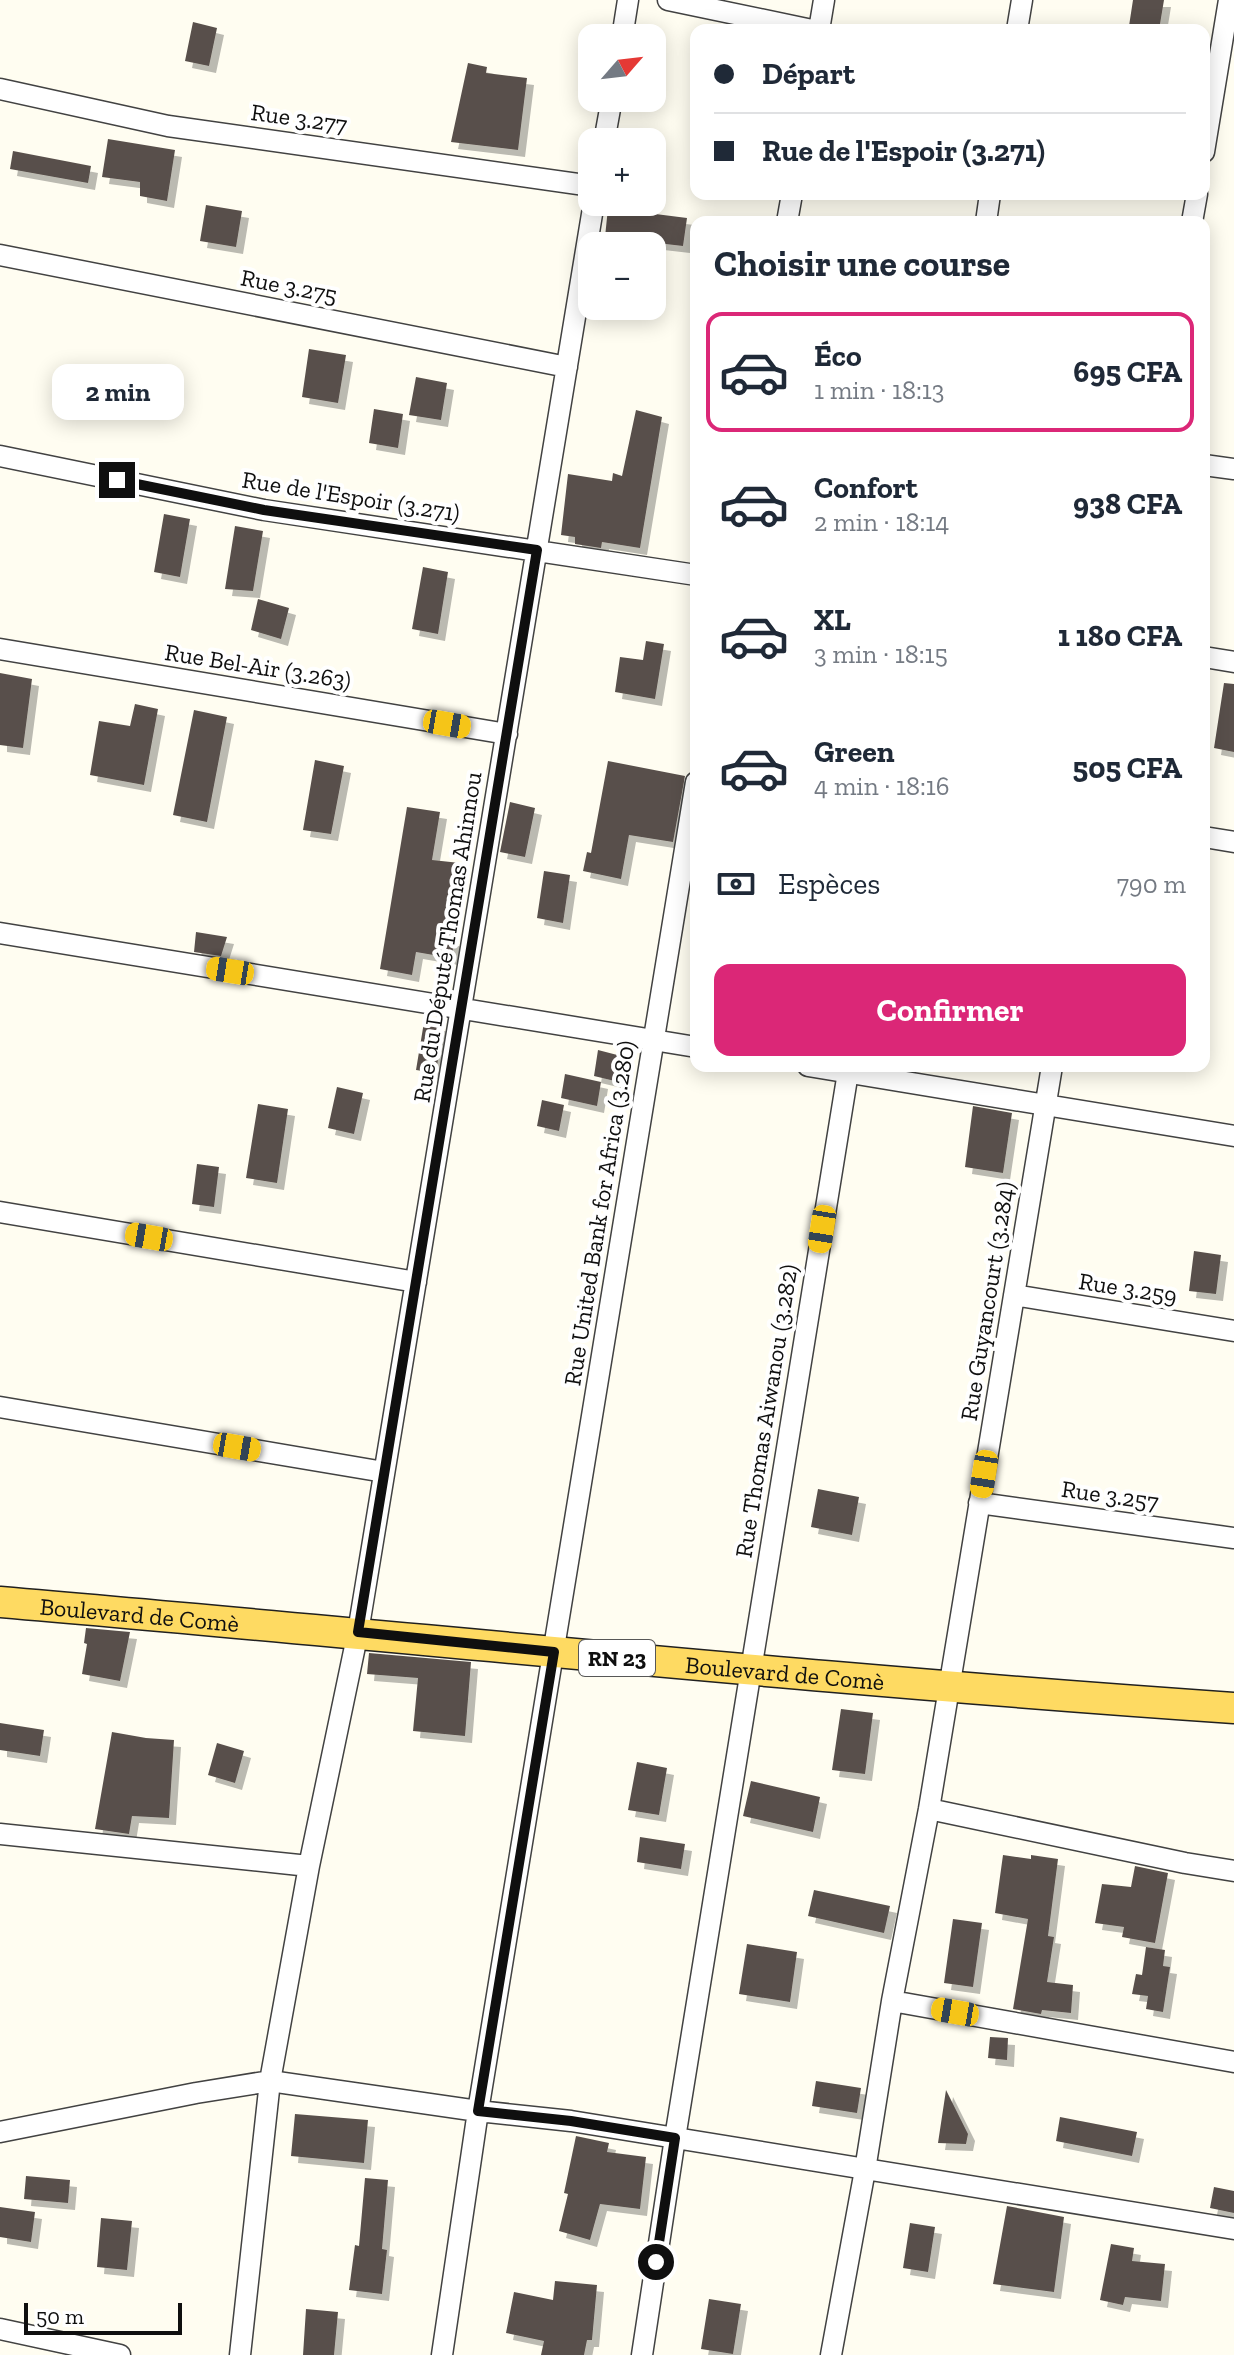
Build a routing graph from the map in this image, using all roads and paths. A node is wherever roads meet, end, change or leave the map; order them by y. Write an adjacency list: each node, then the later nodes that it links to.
1 (628, 0): 6 (street)
2 (668, 0): 7 (street)
3 (824, 0): 8 (street)
4 (1022, 0): 9 (street)
5 (1229, 0): 11 (street)
6 (624, 24)
7 (783, 24)
8 (820, 24)
9 (1018, 24)
10 (0, 89): 13 (street, Rue 3.277)
11 (1217, 95): 12 (street)
12 (1210, 126)
13 (578, 184)
14 (592, 216): 16 (street, Rue du Député Thomas Ahinnou)
15 (0, 255): 16 (street, Rue 3.275)
16 (567, 367): 20 (street, Rue du Député Thomas Ahinnou)
17 (0, 456): 20 (street, Rue de l'Espoir (3.271))
18 (1210, 466): 19 (street)
19 (1234, 469)
20 (537, 550): 21 (street, Rue de l'Espoir (3.271)); 25 (street, Rue du Député Thomas Ahinnou)
21 (690, 574)
22 (0, 649): 25 (street, Rue Bel-Air (3.263))
23 (1210, 658): 24 (street)
24 (1234, 662)
25 (507, 734): 30 (street, Rue du Député Thomas Ahinnou)
26 (690, 819): 31 (street, Rue United Bank for Africa (3.280))
27 (1210, 838): 28 (street)
28 (1234, 842)
29 (0, 933): 30 (street)
30 (461, 1009): 31 (street); 39 (street, Rue du Député Thomas Ahinnou)
31 (654, 1040): 32 (street); 48 (street, Rue United Bank for Africa (3.280))
32 (690, 1046)
33 (848, 1072): 49 (street, Rue Thomas Aiwanou (3.282))
34 (864, 1072): 36 (street)
35 (1051, 1072): 36 (street, Rue Guyancourt (3.284))
36 (1045, 1105): 37 (street); 40 (street, Rue Guyancourt (3.284))
37 (1234, 1136)
38 (0, 1212): 39 (street)
39 (416, 1282): 43 (street, Rue du Député Thomas Ahinnou)
40 (1014, 1295): 41 (street, Rue 3.259); 44 (street, Rue Guyancourt (3.284))
41 (1234, 1331)
42 (0, 1407): 43 (street)
43 (384, 1472): 47 (street, Rue du Député Thomas Ahinnou)
44 (979, 1503): 45 (street, Rue 3.257); 50 (street, Rue Guyancourt (3.284))
45 (1234, 1538)
46 (0, 1602): 47 (main road, Boulevard de Comè / RN 23)
47 (358, 1632): 48 (main road, Boulevard de Comè / RN 23); 54 (street, Rue du Député Thomas Ahinnou)
48 (554, 1652): 49 (main road, Boulevard de Comè / RN 23); 59 (street, Rue United Bank for Africa (3.280))
49 (751, 1669): 50 (main road, Boulevard de Comè / RN 23); 61 (street, Rue Thomas Aiwanou (3.282))
50 (949, 1686): 51 (main road, Boulevard de Comè / RN 23); 52 (street, Rue Guyancourt (3.284))
51 (1234, 1708)
52 (929, 1809): 55 (street); 56 (street, Rue Guyancourt (3.284))
53 (0, 1834): 54 (street)
54 (309, 1866): 58 (street, Rue du Député Thomas Ahinnou)
55 (1234, 1871)
56 (892, 2001): 57 (street); 62 (street, Rue Guyancourt (3.284))
57 (1234, 2062)
58 (270, 2081): 59 (street); 60 (street); 66 (street, Rue du Député Thomas Ahinnou)
59 (478, 2111): 61 (street); 67 (street, Rue United Bank for Africa (3.280))
60 (0, 2132)
61 (675, 2138): 62 (street); 68 (street, Rue Thomas Aiwanou (3.282))
62 (865, 2170): 63 (street); 69 (street, Rue Guyancourt (3.284))
63 (1234, 2229)
64 (0, 2329): 65 (street)
65 (120, 2355)
66 (240, 2355)
67 (442, 2355)
68 (642, 2355)
69 (831, 2355)

